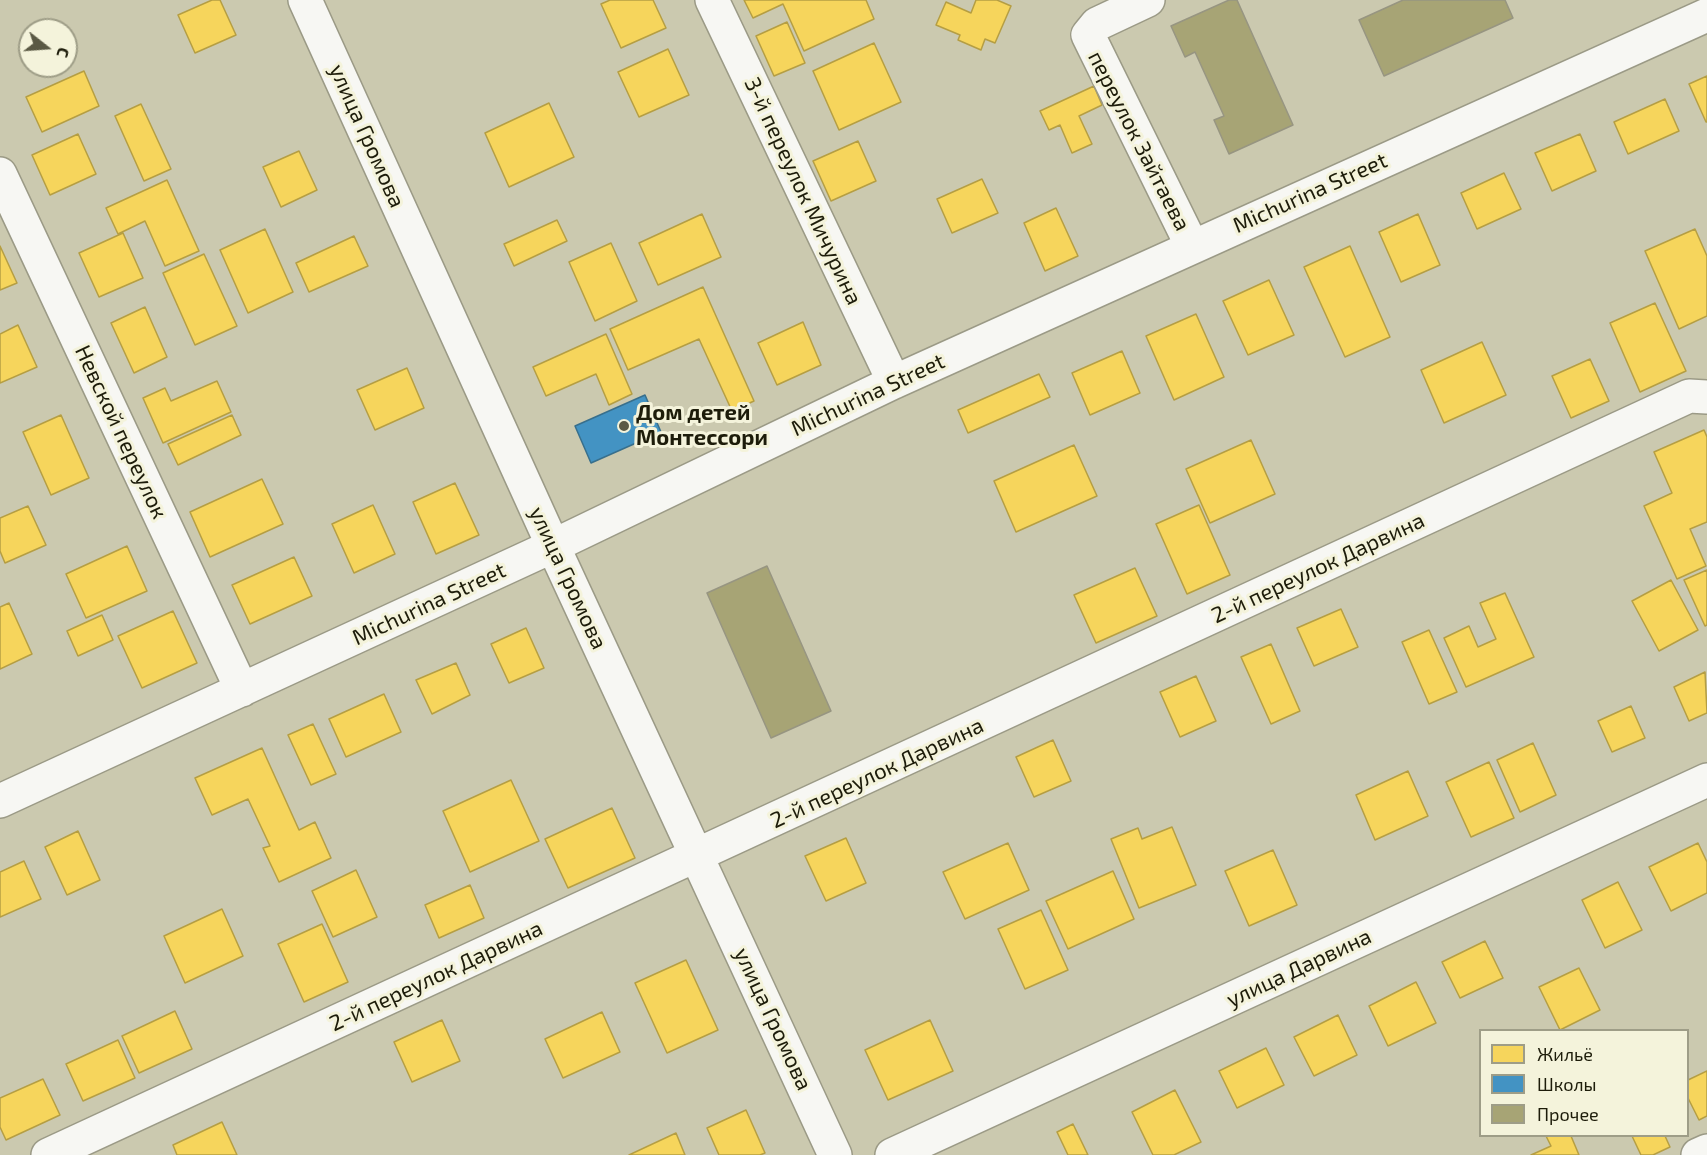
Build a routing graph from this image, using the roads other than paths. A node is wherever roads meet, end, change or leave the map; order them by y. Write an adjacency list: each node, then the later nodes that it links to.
1 (305, 0): 9 (street, улица Громова)
2 (712, 0): 7 (street, 3-й переулок Мичурина)
3 (1148, 0): 6 (street, переулок Зайтаева)
4 (1707, 15): 6 (street, Michurina Street)
5 (0, 174): 10 (street, Невской переулок)
6 (1192, 246): 7 (street, Michurina Street)
7 (894, 382): 9 (street, Michurina Street)
8 (1707, 397): 13 (street, 2-й переулок Дарвина)
9 (553, 546): 10 (street, Michurina Street); 13 (street, улица Громова)
10 (242, 690): 12 (street, Michurina Street)
11 (1707, 780): 17 (street, улица Дарвина)
12 (0, 801)
13 (698, 856): 15 (street, 2-й переулок Дарвина); 16 (street, улица Громова)
14 (1707, 1151): 18 (street)
15 (48, 1155)
16 (835, 1155)
17 (892, 1155)
18 (1698, 1155)

